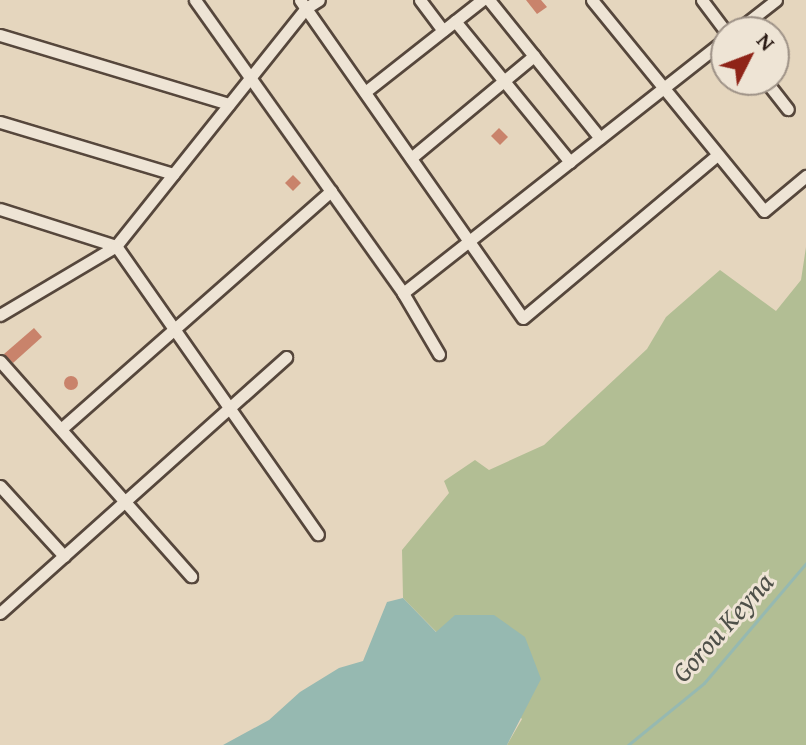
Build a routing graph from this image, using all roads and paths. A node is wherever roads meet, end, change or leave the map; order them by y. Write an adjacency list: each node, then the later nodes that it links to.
1 (194, 0): 15 (street)
2 (319, 0): 8 (street)
3 (420, 0): 11 (street)
4 (482, 0): 10 (street)
5 (489, 0): 14 (street)
6 (592, 0): 17 (street)
7 (776, 0): 9 (street)
8 (303, 4): 15 (street); 18 (street)
9 (756, 16)
10 (455, 21): 11 (street); 16 (street)
11 (443, 30): 18 (street)
12 (0, 35): 20 (street)
13 (710, 52): 17 (street)
14 (534, 56): 16 (street); 23 (street)
15 (250, 78): 20 (street); 29 (street)
16 (504, 81): 25 (street); 26 (street)
17 (664, 88): 23 (street); 24 (street)
18 (365, 92): 25 (street)
19 (778, 96): 21 (street)
20 (229, 104): 27 (street)
21 (788, 109)
22 (0, 122): 27 (street)
23 (600, 138): 26 (street)
24 (717, 155): 28 (street); 31 (street)
25 (411, 158): 31 (street)
26 (570, 162): 31 (street)
27 (173, 174): 32 (street)
28 (806, 176)
29 (331, 191): 33 (street); 35 (street)
30 (0, 209): 32 (street)
31 (469, 241): 33 (street)
32 (116, 246): 34 (street); 35 (street)
33 (403, 293): 36 (street)
34 (0, 315)
35 (175, 329): 39 (street); 40 (street)
36 (439, 354)
37 (286, 357): 39 (street)
38 (0, 361): 40 (street)
39 (229, 406): 42 (street); 43 (street)
40 (61, 429): 42 (street)
41 (3, 494): 44 (street)
42 (125, 500): 44 (street); 45 (street)
43 (318, 534)
44 (64, 556): 46 (street)
45 (191, 576)
46 (0, 613)

